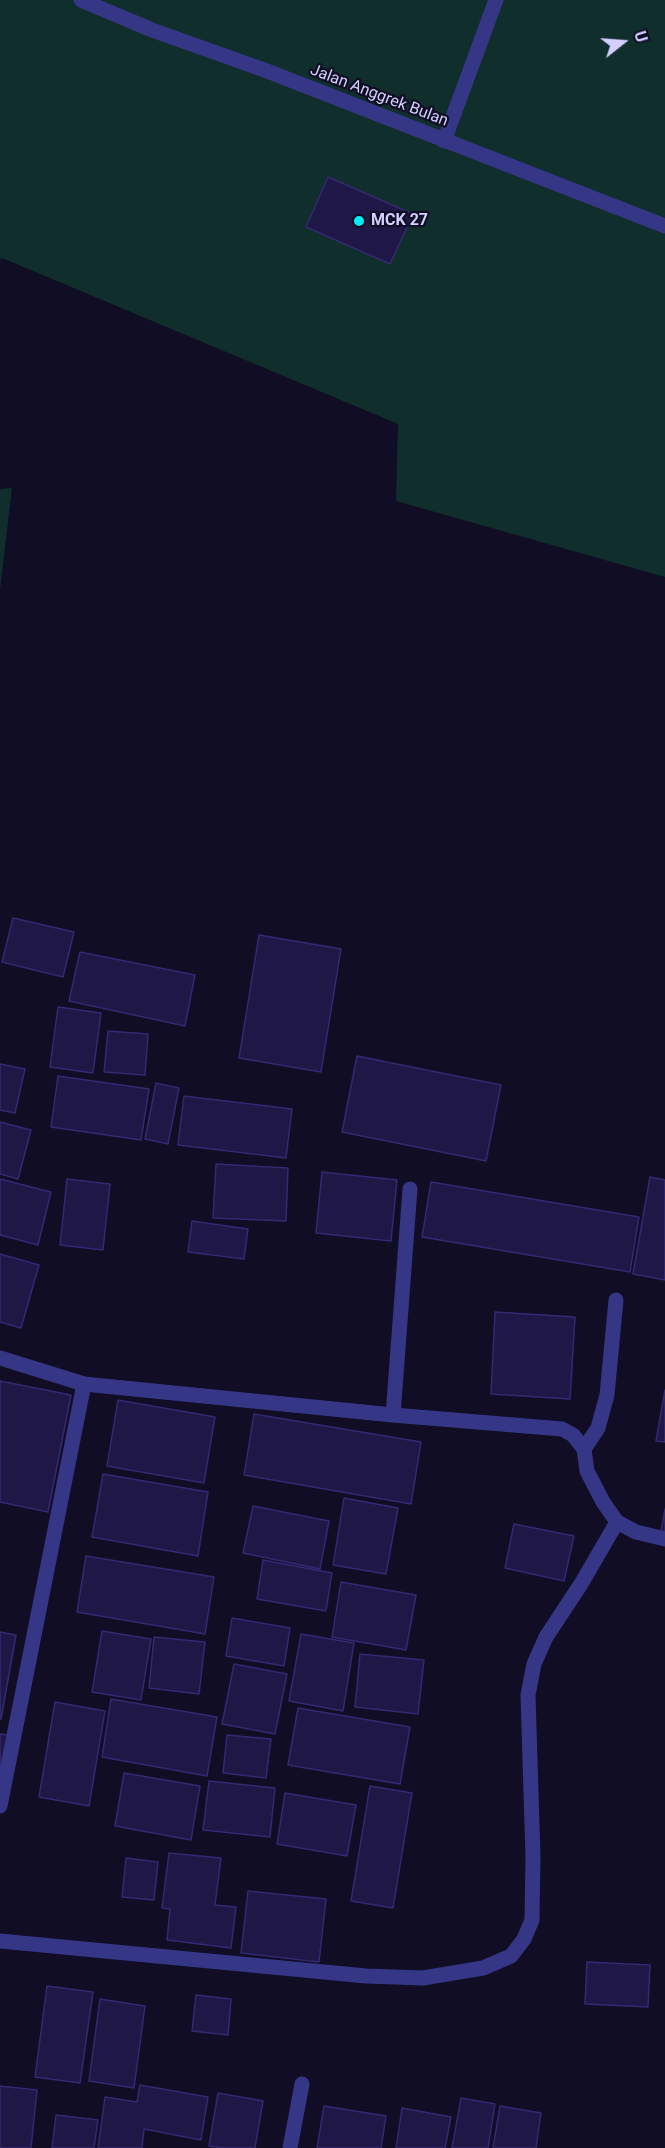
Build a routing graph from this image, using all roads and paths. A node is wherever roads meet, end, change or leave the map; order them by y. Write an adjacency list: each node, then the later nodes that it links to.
1 (81, 0): 3 (street, Jalan Anggrek Bulan)
2 (496, 0): 3 (street)
3 (444, 141): 4 (street, Jalan Anggrek Bulan)
4 (665, 226)
5 (410, 1189): 9 (street)
6 (616, 1300): 10 (street)
7 (0, 1358): 8 (street)
8 (84, 1384): 9 (street); 13 (street)
9 (393, 1415): 10 (street)
10 (584, 1449): 11 (street)
11 (617, 1522): 12 (street); 14 (street)
12 (665, 1539)
13 (0, 1806)
14 (0, 1941)
15 (302, 2084): 16 (street)
16 (290, 2148)

